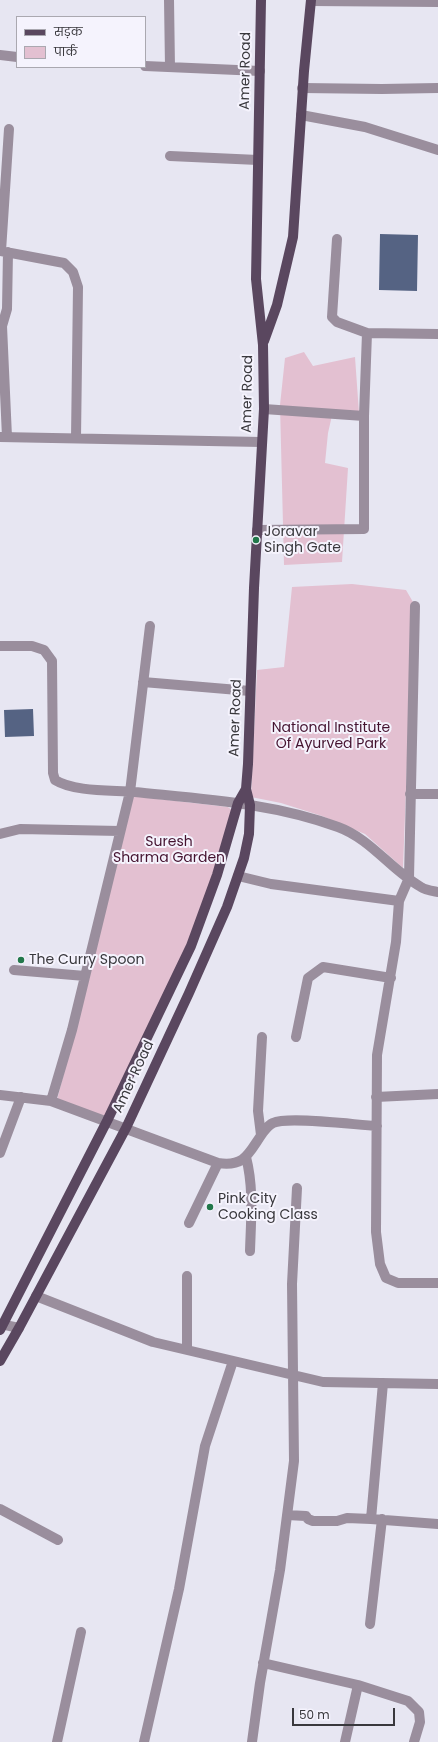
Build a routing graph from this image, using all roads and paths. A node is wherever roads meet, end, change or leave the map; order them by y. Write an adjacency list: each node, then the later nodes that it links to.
1 (169, 0): 8 (street)
2 (261, 0): 9 (main road, Amer Road)
3 (311, 0): 4 (street); 10 (main road)
4 (438, 2)
5 (0, 55): 6 (street)
6 (16, 57)
7 (146, 66): 8 (street)
8 (170, 67): 9 (street)
9 (260, 72): 16 (main road, Amer Road)
10 (302, 88): 11 (street); 12 (main road)
11 (438, 88)
12 (301, 115): 14 (street); 21 (main road)
13 (9, 129): 18 (street)
14 (438, 150)
15 (170, 156): 16 (street)
16 (258, 160): 21 (main road, Amer Road)
17 (337, 239): 19 (street)
18 (3, 251): 24 (street); 25 (street)
19 (367, 333): 20 (street); 23 (street)
20 (438, 334)
21 (263, 345): 22 (main road, Amer Road)
22 (264, 410): 23 (street); 26 (main road, Amer Road)
23 (364, 416): 27 (street)
24 (3, 437): 25 (street)
25 (76, 438): 26 (street)
26 (261, 442): 27 (main road, Amer Road)
27 (257, 530): 32 (main road, Amer Road)
28 (415, 606): 35 (street)
29 (150, 626): 31 (street)
30 (0, 646): 34 (street)
31 (143, 682): 32 (street); 34 (street)
32 (250, 691): 33 (main road, Amer Road)
33 (246, 789): 37 (main road, Amer Road); 38 (main road, Amer Road)
34 (130, 792): 37 (street); 39 (street)
35 (410, 794): 36 (street); 42 (street)
36 (438, 794)
37 (238, 803): 38 (street); 55 (main road, Amer Road)
38 (250, 805): 41 (main road, Amer Road); 42 (street)
39 (120, 831): 40 (street); 46 (street)
40 (0, 834)
41 (238, 876): 44 (street); 57 (main road, Amer Road)
42 (408, 878): 43 (street); 44 (street)
43 (438, 892)
44 (398, 901): 47 (street)
45 (14, 970): 46 (street)
46 (85, 976): 54 (street)
47 (391, 978): 49 (street); 52 (street)
48 (262, 1037): 58 (street)
49 (296, 1037)
50 (438, 1094): 52 (street)
51 (0, 1095): 53 (street)
52 (376, 1097): 56 (street)
53 (21, 1098): 54 (street); 59 (street)
54 (51, 1101): 55 (street)
55 (107, 1122): 57 (street); 68 (main road, Amer Road)
56 (377, 1126): 58 (street); 66 (street)
57 (126, 1128): 61 (street); 67 (main road, Amer Road)
58 (261, 1135): 60 (street)
59 (0, 1153)
60 (246, 1157): 61 (street); 64 (street)
61 (218, 1163): 63 (street)
62 (297, 1188): 73 (street)
63 (189, 1223)
64 (250, 1251)
65 (187, 1276): 70 (street)
66 (438, 1283)
67 (36, 1296): 69 (main road, Amer Road); 70 (street)
68 (1, 1326): 69 (street)
69 (19, 1328): 71 (main road, Amer Road)
70 (187, 1350): 72 (street)
71 (0, 1361)
72 (233, 1361): 73 (street); 87 (street)
73 (294, 1375): 74 (street); 77 (street)
74 (383, 1383): 75 (street); 78 (street)
75 (438, 1384)
76 (0, 1509): 81 (street)
77 (287, 1515): 78 (street); 84 (street)
78 (371, 1519): 79 (street)
79 (382, 1519): 80 (street); 82 (street)
80 (438, 1524)
81 (58, 1540)
82 (370, 1624)
83 (81, 1632): 86 (street)
84 (263, 1663): 85 (street); 88 (street)
85 (358, 1685): 89 (street); 90 (street)
86 (57, 1742)
87 (144, 1742)
88 (252, 1742)
89 (345, 1742)
90 (414, 1742)

